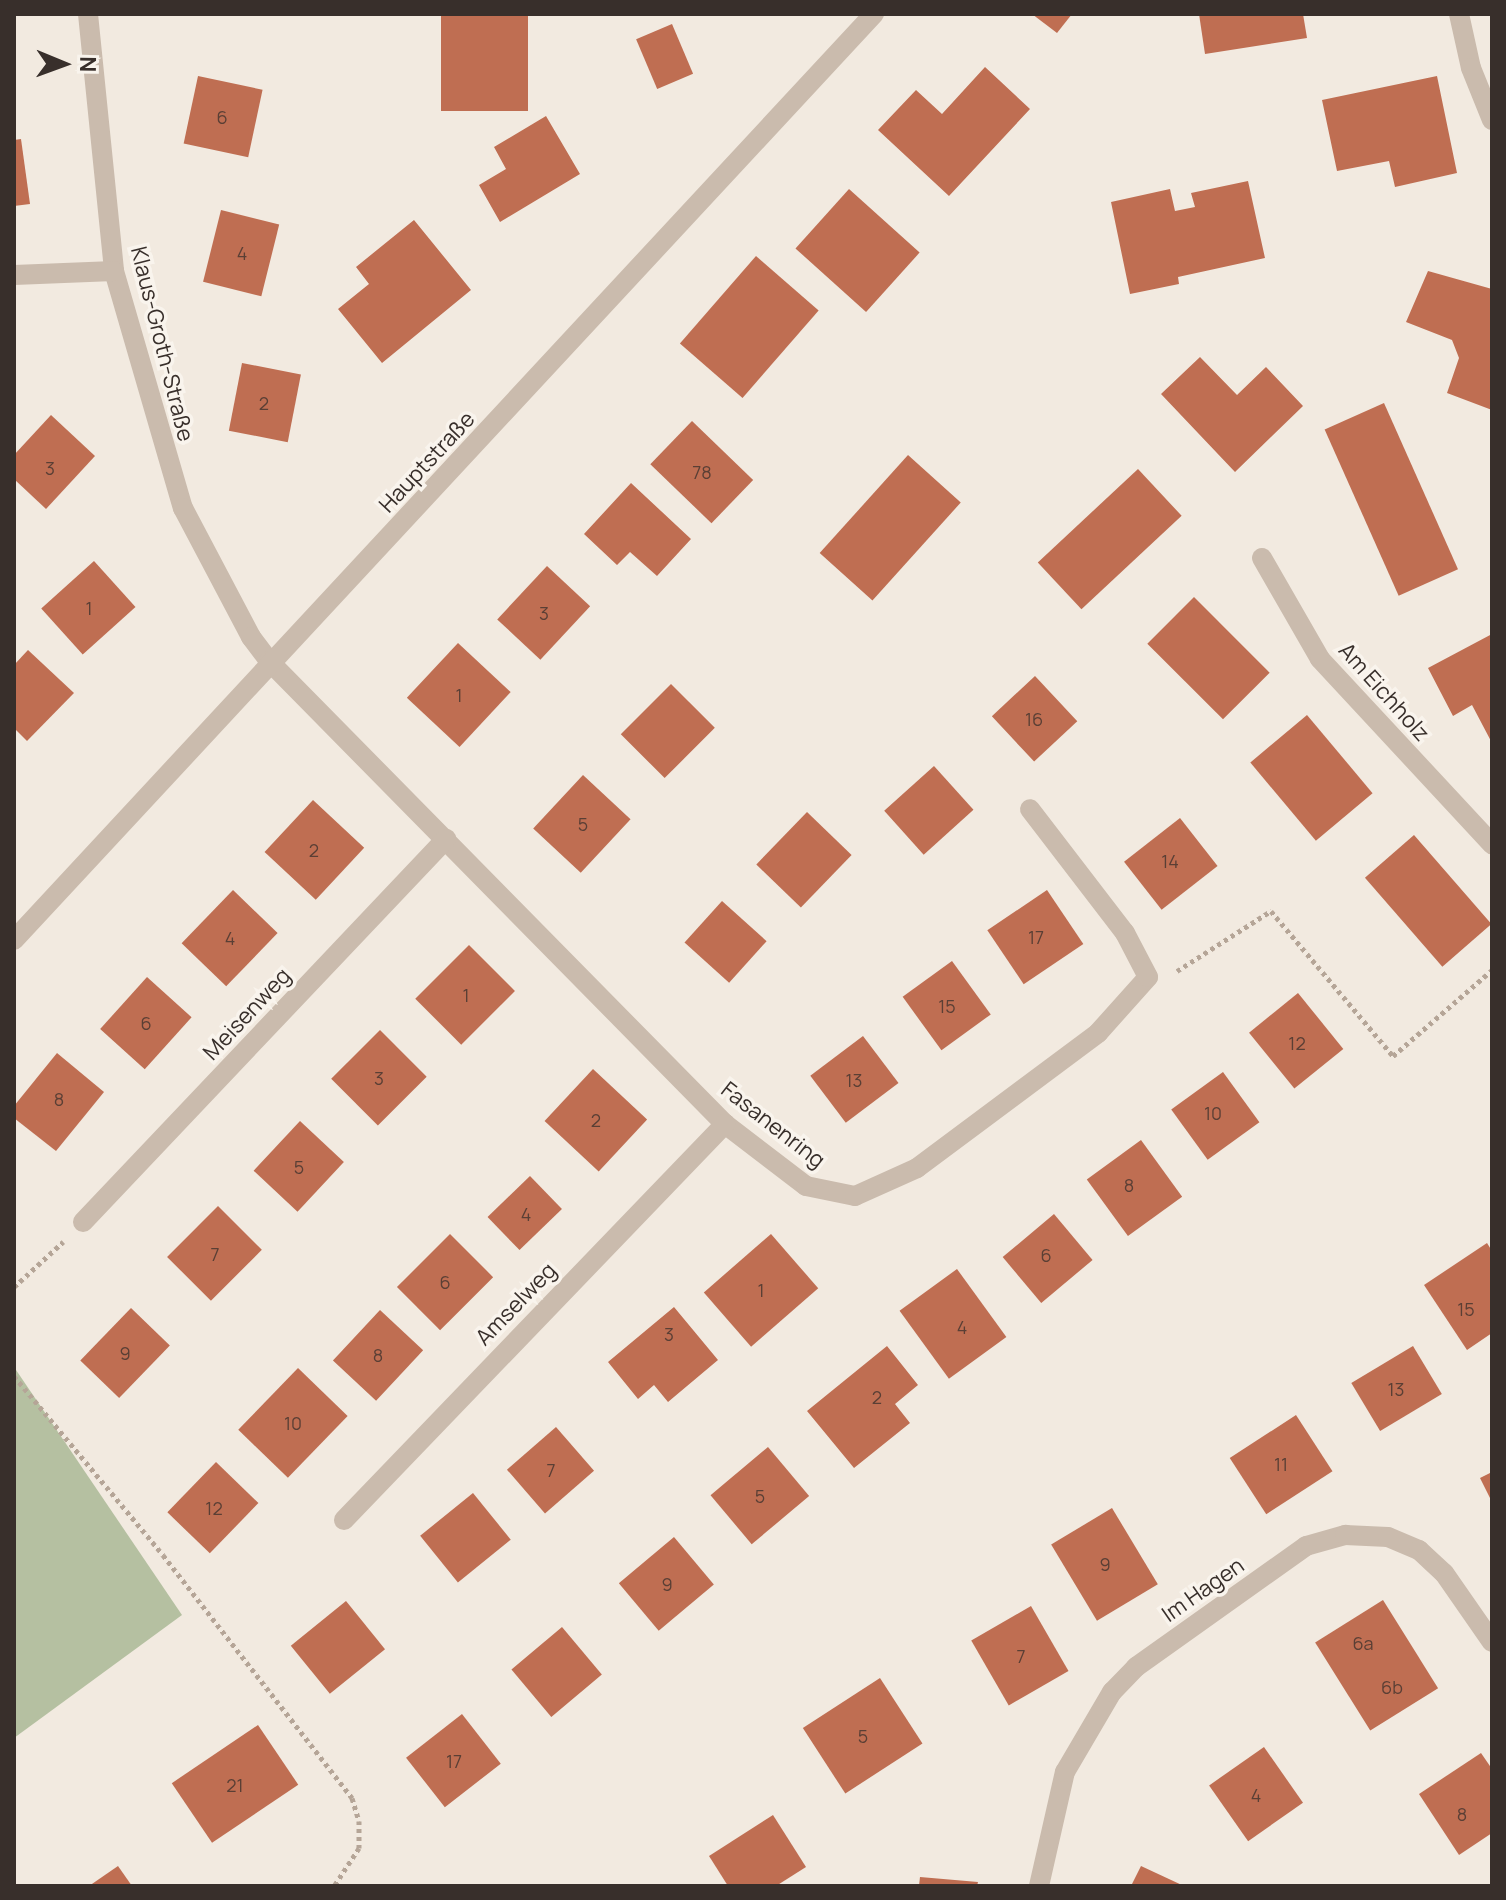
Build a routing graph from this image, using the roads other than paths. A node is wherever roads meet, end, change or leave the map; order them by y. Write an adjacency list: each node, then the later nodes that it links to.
1 (88, 14): 5 (street, Klaus-Groth-Straße)
2 (874, 14): 8 (street, Hauptstraße)
3 (1459, 14): 4 (street)
4 (1492, 120)
5 (114, 271): 6 (street); 8 (street, Klaus-Groth-Straße)
6 (14, 275)
7 (1262, 558): 11 (street, Am Eichholz)
8 (269, 661): 10 (street, Fasanenring); 12 (street, Hauptstraße)
9 (1030, 809): 13 (street, Fasanenring)
10 (446, 839): 13 (street, Fasanenring); 14 (street, Meisenweg)
11 (1492, 844)
12 (14, 940)
13 (725, 1124): 15 (street, Amselweg)
14 (83, 1222)
15 (344, 1520)
16 (1492, 1642): 17 (street, Im Hagen)
17 (1039, 1886)

